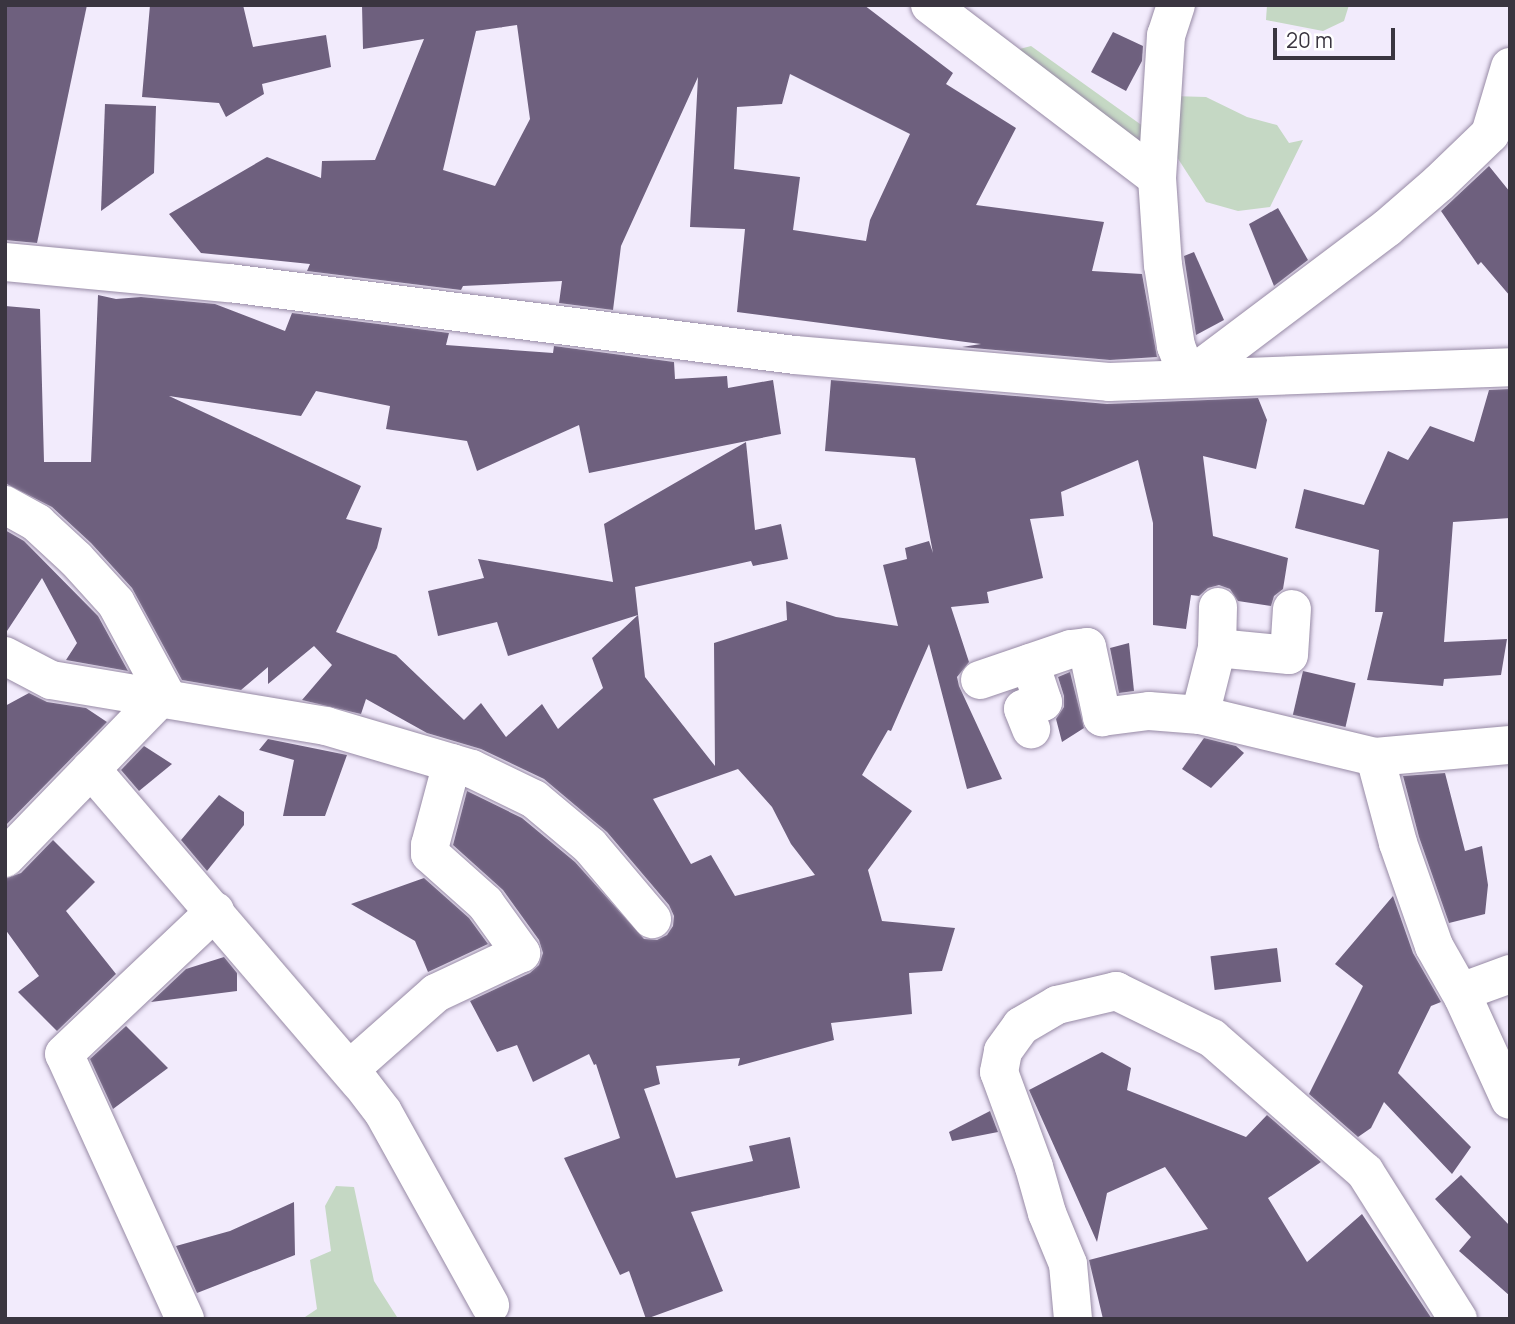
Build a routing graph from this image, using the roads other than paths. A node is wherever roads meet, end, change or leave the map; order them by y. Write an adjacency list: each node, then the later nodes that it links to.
1 (930, 5): 4 (street)
2 (1176, 5): 4 (street)
3 (1510, 68): 7 (street)
4 (1157, 178): 7 (street)
5 (5, 262): 7 (street)
6 (1510, 367): 7 (street)
7 (1188, 379)
8 (5, 505): 15 (street)
9 (1219, 607): 11 (street)
10 (1293, 609): 11 (street)
11 (1217, 648): 16 (street)
12 (5, 656): 15 (street)
13 (1030, 663): 14 (street); 16 (street); 17 (street)
14 (980, 680)
15 (164, 699): 20 (street); 21 (street)
16 (1200, 715): 19 (street)
17 (1031, 729)
18 (1510, 745): 19 (street)
19 (1375, 757): 26 (street)
20 (452, 762): 24 (street); 27 (street)
21 (91, 769): 22 (street); 23 (street)
22 (5, 858)
23 (215, 911): 27 (street); 30 (street)
24 (652, 919)
25 (1510, 974): 26 (street)
26 (1461, 992): 28 (street)
27 (360, 1083): 29 (street)
28 (1510, 1100)
29 (490, 1305)
30 (185, 1319)
31 (1073, 1319): 32 (street)
32 (1458, 1319)

